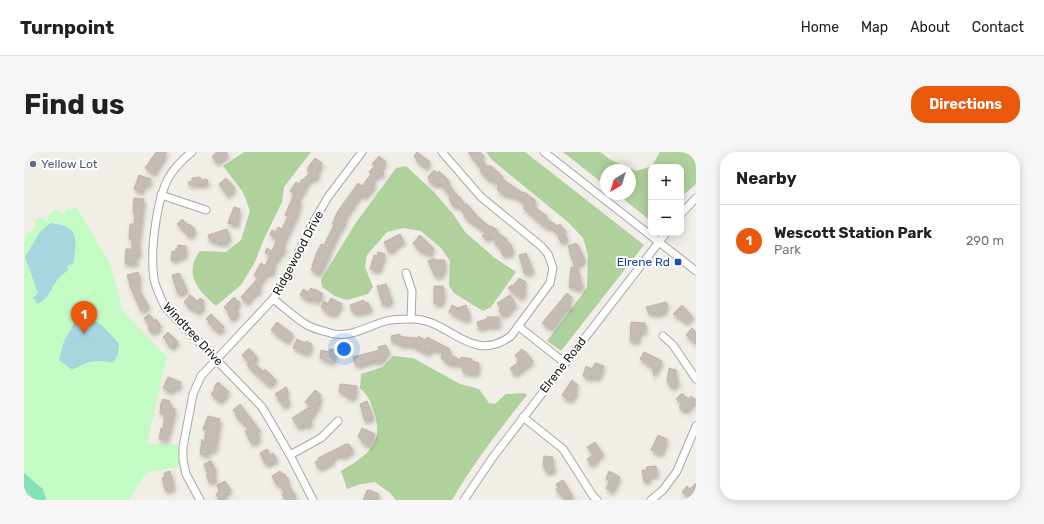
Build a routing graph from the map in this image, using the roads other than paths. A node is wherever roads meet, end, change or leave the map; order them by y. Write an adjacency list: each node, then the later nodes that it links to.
1 (192, 152): 5 (street, Windtree Drive)
2 (362, 152): 13 (street, Ridgewood Drive)
3 (442, 152): 15 (street)
4 (544, 152): 10 (street)
5 (161, 195): 7 (street); 17 (street, Windtree Drive)
6 (696, 198): 8 (street)
7 (206, 210)
8 (684, 211)
9 (664, 236): 10 (street, Elrene Road)
10 (659, 242): 11 (street); 18 (street, Elrene Road)
11 (696, 271)
12 (406, 273): 14 (street)
13 (273, 299): 14 (street); 17 (street, Ridgewood Drive)
14 (411, 318): 15 (street)
15 (518, 326): 18 (street)
16 (663, 336): 19 (street)
17 (216, 359): 23 (street, Windtree Drive); 24 (street, Ridgewood Drive)
18 (565, 363): 20 (street, Elrene Road)
19 (696, 379)
20 (523, 417): 26 (street, Elrene Road); 27 (street)
21 (338, 421): 23 (street)
22 (696, 426): 28 (street)
23 (290, 455): 25 (street, Windtree Drive)
24 (200, 500)
25 (313, 500)
26 (464, 500)
27 (597, 500)
28 (651, 500)

